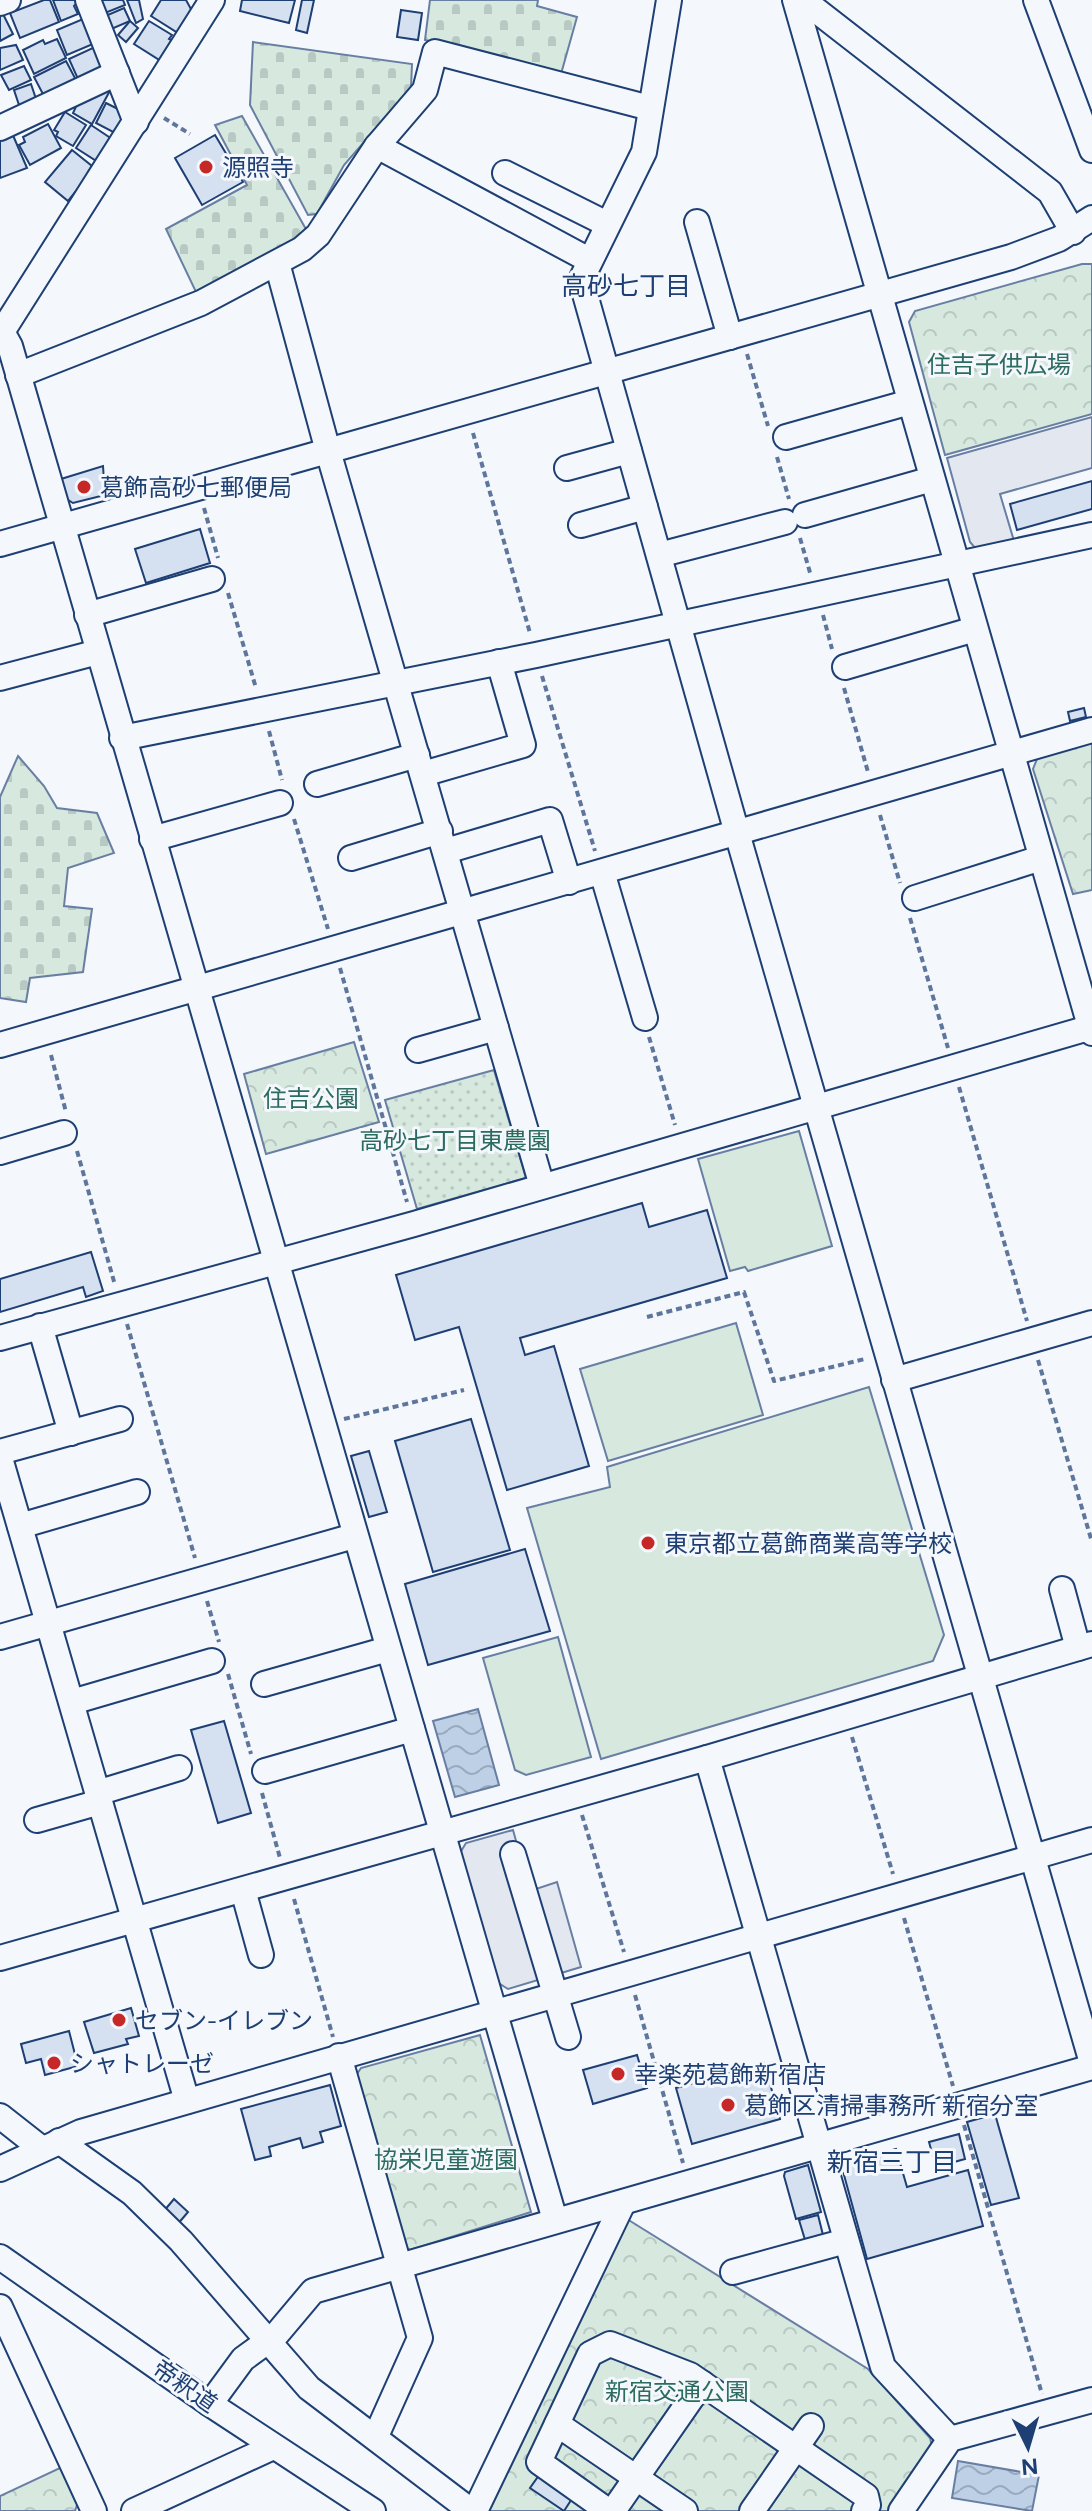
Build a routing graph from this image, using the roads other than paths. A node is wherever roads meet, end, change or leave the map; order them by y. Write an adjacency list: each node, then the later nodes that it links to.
1 (8, 0): 6 (street)
2 (88, 0): 8 (street)
3 (212, 0): 10 (street)
4 (669, 0): 9 (street)
5 (1036, 0): 13 (street)
6 (0, 3)
7 (799, 5): 17 (street); 20 (street)
8 (117, 73): 10 (street); 11 (street)
9 (650, 108): 12 (street); 16 (street)
10 (141, 114): 21 (street)
11 (0, 128)
12 (377, 146): 18 (street); 19 (street)
13 (1092, 150)
14 (505, 173): 16 (street)
15 (697, 222): 22 (street)
16 (607, 224): 18 (street)
17 (1082, 225): 20 (street)
18 (589, 260): 23 (street)
19 (277, 263): 24 (street); 27 (street)
20 (880, 295): 22 (street); 25 (street)
21 (1, 332): 24 (street)
22 (738, 343): 23 (street)
23 (606, 372): 27 (street); 28 (street)
24 (18, 375): 33 (street)
25 (910, 402): 26 (street); 30 (street)
26 (777, 440)
27 (328, 451): 33 (street); 46 (street)
28 (629, 451): 29 (street); 31 (street)
29 (567, 468)
30 (932, 479): 36 (street); 37 (street)
31 (645, 507): 32 (street); 36 (street)
32 (581, 525)
33 (62, 526): 35 (street); 39 (street)
34 (1092, 535): 37 (street)
35 (0, 544)
36 (659, 555): 40 (street)
37 (956, 564): 40 (street); 41 (street)
38 (219, 577): 39 (street)
39 (87, 615): 42 (street)
40 (677, 624): 43 (street); 53 (street)
41 (975, 629): 44 (street); 49 (street)
42 (98, 652): 45 (street); 48 (street)
43 (499, 662): 46 (street); 50 (street)
44 (841, 669)
45 (0, 678)
46 (396, 683): 48 (street); 50 (street)
47 (1092, 730): 49 (street)
48 (122, 738): 54 (street)
49 (1010, 753): 53 (street); 57 (street)
50 (420, 764): 51 (street); 55 (street)
51 (317, 784)
52 (286, 802): 54 (street)
53 (737, 833): 58 (street); 68 (street)
54 (152, 839): 62 (street)
55 (443, 841): 56 (street); 59 (street); 61 (street)
56 (351, 858)
57 (1041, 858): 60 (street); 65 (street)
58 (602, 872): 59 (street); 63 (street)
59 (569, 882): 61 (street)
60 (909, 900)
61 (463, 913): 62 (street); 64 (street)
62 (198, 989): 66 (street); 72 (street)
63 (645, 1018)
64 (496, 1028): 67 (street); 71 (street)
65 (1091, 1029): 68 (street)
66 (0, 1045)
67 (418, 1050)
68 (815, 1107): 71 (street); 76 (street)
69 (69, 1131): 70 (street)
70 (0, 1152)
71 (542, 1186): 72 (street)
72 (275, 1261): 74 (street); 82 (street)
73 (1092, 1323): 76 (street)
74 (40, 1326): 75 (street); 78 (street)
75 (0, 1338)
76 (894, 1380): 89 (street)
77 (120, 1419): 78 (street)
78 (71, 1433): 79 (street)
79 (0, 1455): 81 (street)
80 (137, 1492): 81 (street)
81 (20, 1526): 84 (street)
82 (354, 1536): 84 (street); 87 (street)
83 (1062, 1589): 86 (street)
84 (48, 1623): 85 (street); 91 (street)
85 (0, 1637)
86 (1085, 1646): 89 (street)
87 (388, 1649): 90 (street); 92 (street)
88 (220, 1661): 91 (street)
89 (980, 1675): 93 (street); 101 (street)
90 (264, 1684)
91 (72, 1702): 96 (street)
92 (412, 1729): 95 (street); 98 (street)
93 (707, 1758): 98 (street); 104 (street)
94 (179, 1768): 96 (street)
95 (259, 1773)
96 (98, 1797): 97 (street); 103 (street)
97 (37, 1820)
98 (439, 1831): 102 (street); 108 (street)
99 (1092, 1840): 101 (street)
100 (513, 1854): 107 (street)
101 (1033, 1857): 104 (street); 111 (street)
102 (243, 1890): 103 (street); 105 (street)
103 (133, 1920): 106 (street); 112 (street)
104 (758, 1937): 107 (street); 115 (street)
105 (261, 1955)
106 (0, 1958)
107 (555, 1993): 108 (street); 109 (street)
108 (492, 2011): 110 (street); 118 (street)
109 (568, 2037)
110 (337, 2050): 112 (street); 121 (street)
111 (1092, 2065): 115 (street)
112 (187, 2101): 114 (street)
113 (0, 2116): 114 (street)
114 (50, 2145): 116 (street); 124 (street)
115 (819, 2148): 117 (street); 119 (street)
116 (0, 2169)
117 (623, 2203): 118 (street); 139 (street)
118 (553, 2215): 121 (street)
119 (846, 2241): 122 (street); 131 (street)
120 (0, 2257): 127 (street, 帝釈道)
121 (400, 2264): 124 (street); 130 (street)
122 (733, 2272)
123 (2, 2317): 136 (street)
124 (266, 2341): 127 (street); 130 (street)
125 (708, 2387): 128 (street); 133 (street); 134 (street)
126 (1092, 2400): 131 (street)
127 (210, 2404): 132 (street, 帝釈道)
128 (557, 2424): 134 (street); 135 (street)
129 (811, 2426): 133 (street)
130 (376, 2436): 139 (street)
131 (950, 2439): 144 (street)
132 (273, 2447): 137 (street); 138 (street, 帝釈道)
133 (796, 2448): 142 (street); 143 (street)
134 (641, 2481): 135 (street); 140 (street); 141 (street)
135 (605, 2510)
136 (94, 2511)
137 (134, 2511)
138 (373, 2511)
139 (473, 2511)
140 (628, 2511)
141 (685, 2511)
142 (752, 2511)
143 (864, 2511)
144 (901, 2511)

